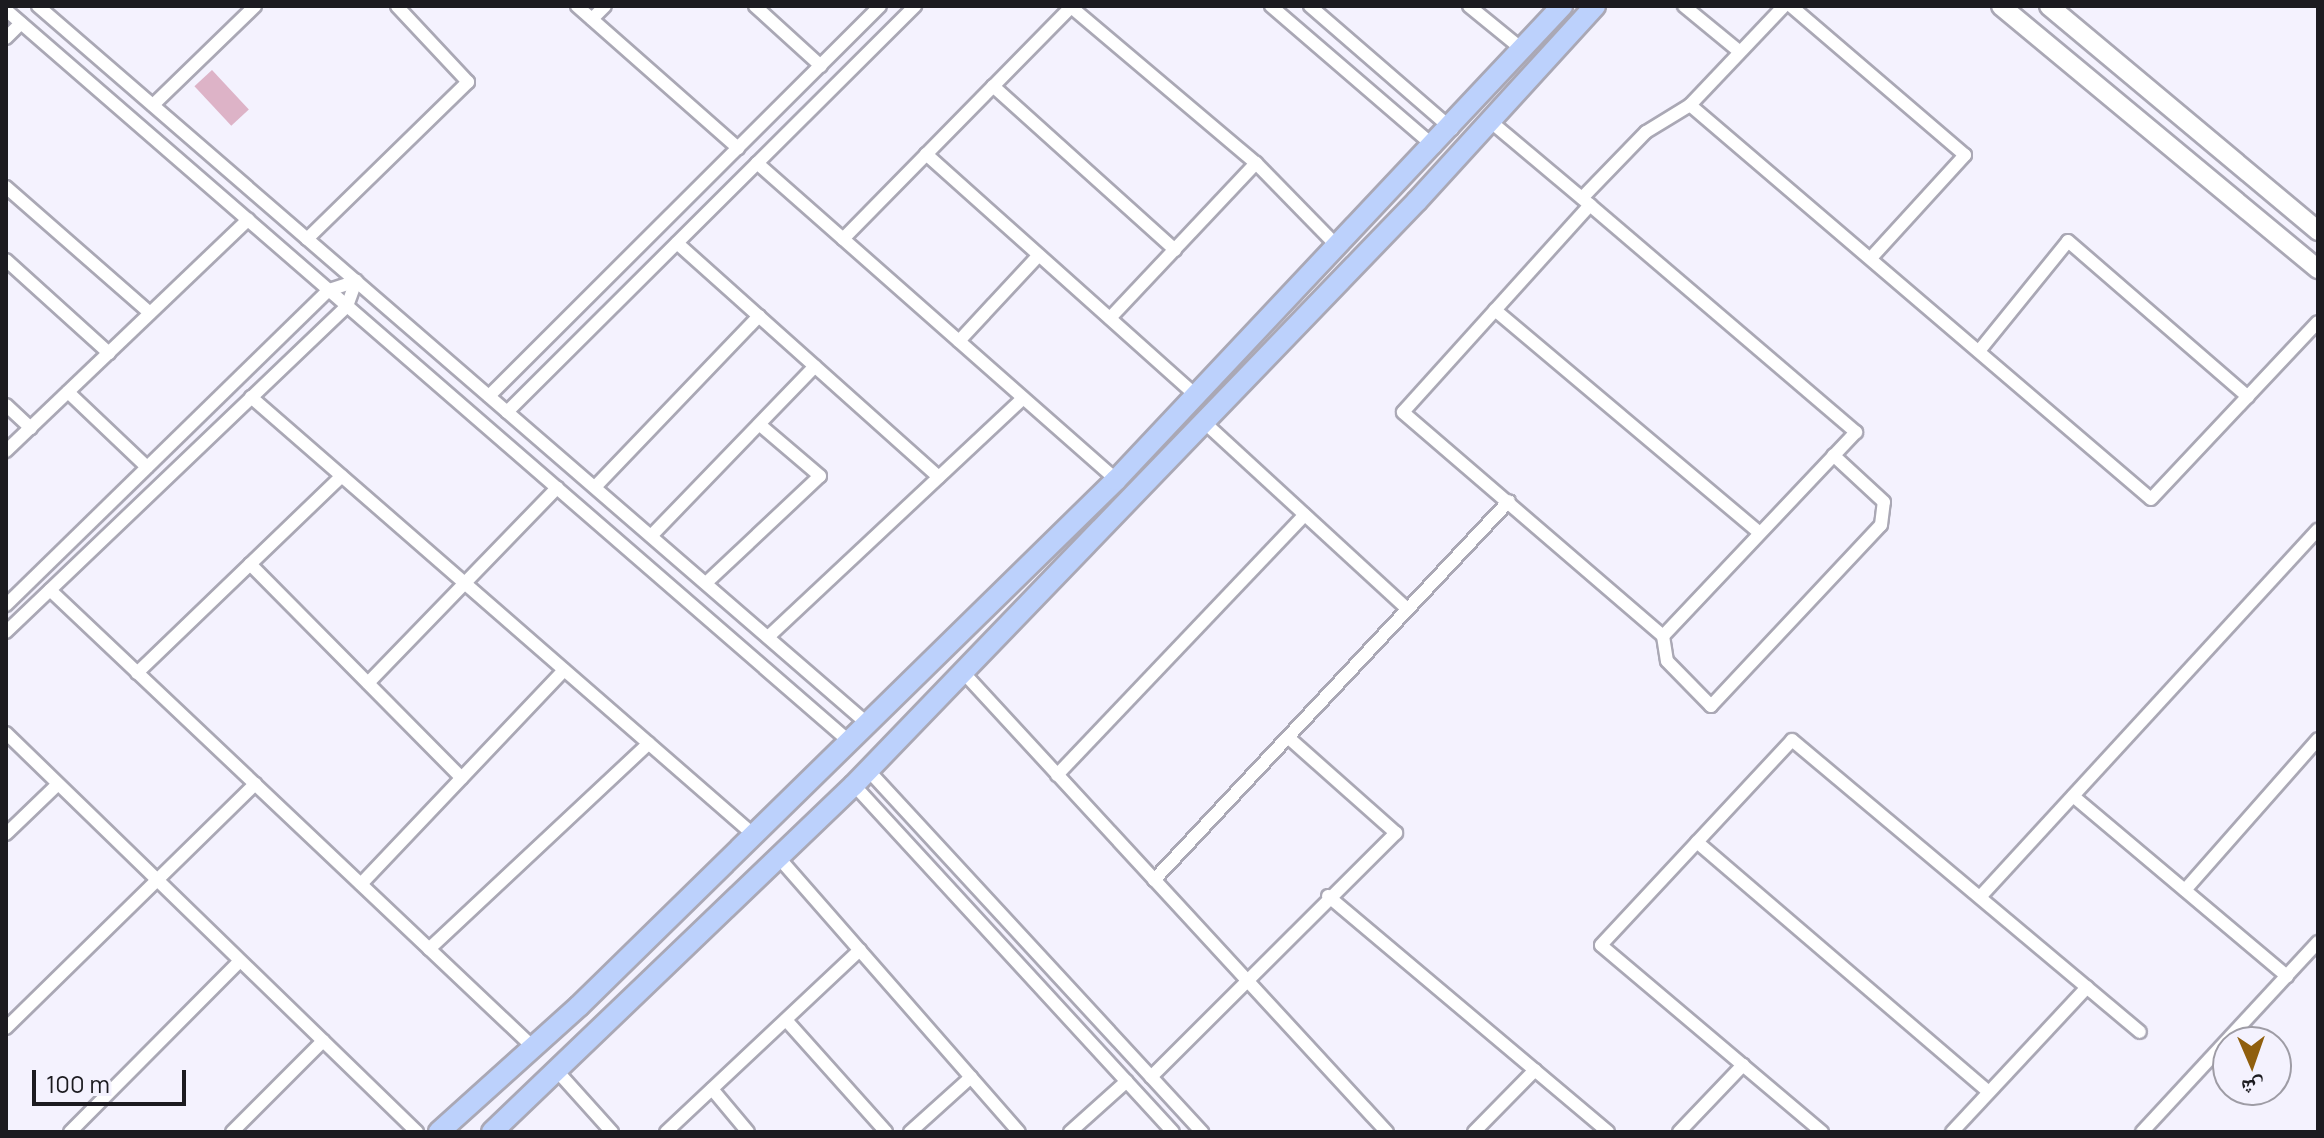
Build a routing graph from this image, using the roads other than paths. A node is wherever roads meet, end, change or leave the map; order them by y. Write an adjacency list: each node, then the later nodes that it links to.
1 (38, 6): 30 (street)
2 (255, 6): 30 (street)
3 (397, 6): 43 (street)
4 (577, 6): 21 (street)
5 (605, 6): 21 (street)
6 (755, 6): 28 (street)
7 (880, 6): 22 (street)
8 (915, 6): 25 (street)
9 (1070, 6): 29 (street); 38 (street)
10 (1271, 6): 34 (street)
11 (1310, 6): 33 (street)
12 (1469, 6): 26 (street)
13 (1562, 6): 26 (main road)
14 (1595, 6): 32 (main road)
15 (1684, 6): 27 (street)
16 (1784, 6): 27 (street)
17 (1791, 6): 49 (street)
18 (2001, 6): 51 (main road)
19 (2049, 6): 42 (main road)
20 (6, 10): 23 (street)
21 (592, 19): 35 (street)
22 (865, 21): 25 (street); 28 (street)
23 (21, 23): 24 (street); 41 (street)
24 (6, 38)
25 (882, 39): 37 (street)
26 (1523, 50): 33 (main road)
27 (1740, 52): 31 (street)
28 (821, 66): 35 (street)
29 (993, 86): 36 (street); 47 (street)
30 (153, 105): 43 (street)
31 (1690, 105): 40 (street); 49 (street)
32 (1490, 121): 40 (street); 72 (main road)
33 (1452, 129): 34 (main road)
34 (1435, 147): 46 (main road)
35 (738, 148): 65 (street)
36 (926, 154): 44 (street); 48 (street)
37 (757, 163): 44 (street); 45 (street)
38 (1256, 163): 46 (street); 47 (street)
39 (6, 187): 56 (street)
40 (1586, 201): 55 (street); 76 (street)
41 (248, 220): 53 (street); 56 (street)
42 (2318, 231)
43 (307, 239): 52 (street)
44 (843, 239): 60 (street)
45 (677, 243): 57 (street); 71 (street)
46 (1338, 247): 66 (main road)
47 (1175, 250): 58 (street)
48 (1039, 255): 58 (street); 60 (street)
49 (1871, 258): 61 (street)
50 (6, 260): 62 (street)
51 (2318, 269)
52 (356, 281): 53 (street); 54 (street); 65 (street)
53 (329, 290): 54 (street); 77 (street)
54 (347, 306): 67 (street); 82 (street)
55 (1495, 310): 83 (street); 86 (street)
56 (150, 313): 62 (street)
57 (759, 316): 63 (street); 81 (street)
58 (1110, 318): 66 (street)
59 (2318, 322): 68 (street)
60 (959, 341): 69 (street)
61 (1979, 351): 68 (street); 68 (street)
62 (109, 353): 64 (street)
63 (815, 366): 73 (street); 79 (street)
64 (68, 392): 74 (street); 77 (street)
65 (489, 396): 71 (street)
66 (1197, 396): 80 (main road)
67 (251, 397): 78 (street); 91 (street)
68 (2248, 397)
69 (1023, 398): 79 (street); 80 (street)
70 (6, 405): 74 (street)
71 (507, 412): 81 (street)
72 (1205, 423): 84 (street); 98 (main road)
73 (760, 425): 87 (street); 89 (street)
74 (31, 428): 75 (street)
75 (6, 451)
76 (1833, 455): 86 (street); 95 (street)
77 (147, 467): 92 (street)
78 (342, 476): 88 (street); 90 (street)
79 (939, 477): 96 (street)
80 (1116, 480): 101 (main road)
81 (595, 487): 87 (street)
82 (557, 488): 90 (street); 106 (street)
83 (1509, 501): 93 (street); 95 (street)
84 (1305, 515): 93 (street); 107 (street)
85 (2318, 530): 112 (street)
86 (1759, 532): 95 (street)
87 (651, 536): 89 (street)
88 (250, 564): 99 (street); 100 (street)
89 (706, 583): 96 (street)
90 (466, 584): 97 (street); 100 (street)
91 (50, 590): 94 (street); 99 (street)
92 (6, 605)
93 (1407, 609): 103 (street)
94 (6, 632)
95 (1663, 636)
96 (768, 637): 101 (street)
97 (564, 670): 105 (street); 109 (street)
98 (962, 671): 107 (street); 108 (main road)
99 (137, 673): 111 (street)
100 (368, 683): 109 (street)
101 (869, 725): 106 (main road)
102 (6, 733): 110 (street)
103 (1288, 737): 118 (street); 121 (street)
104 (2318, 739): 120 (street)
105 (649, 743): 114 (street); 124 (street)
106 (851, 743): 114 (main road)
107 (1057, 775): 118 (street)
108 (861, 777): 116 (main road); 139 (street); 140 (street)
109 (462, 778): 119 (street)
110 (58, 784): 113 (street); 117 (street)
111 (255, 784): 117 (street); 119 (street)
112 (2073, 796): 120 (street); 122 (street)
113 (6, 834)
114 (755, 836): 134 (main road)
115 (1697, 842): 122 (street); 135 (street); 142 (street)
116 (779, 858): 125 (street); 137 (main road)
117 (157, 880): 126 (street); 131 (street)
118 (1154, 880): 128 (street)
119 (361, 884): 124 (street)
120 (2185, 890): 127 (street)
121 (1328, 896): 128 (street); 136 (street)
122 (1980, 897): 129 (street)
123 (2318, 942): 127 (street)
124 (429, 949): 134 (street)
125 (860, 950): 130 (street); 138 (street)
126 (240, 961): 133 (street); 143 (street)
127 (2287, 976): 163 (street)
128 (1245, 979): 139 (street); 157 (street)
129 (2087, 987): 132 (street); 142 (street)
130 (786, 1020): 141 (street); 151 (street)
131 (6, 1028)
132 (2140, 1032)
133 (323, 1041): 144 (street); 145 (street)
134 (533, 1047): 146 (main road)
135 (1743, 1065): 160 (street); 161 (street)
136 (1535, 1070): 158 (street); 159 (street)
137 (558, 1072): 147 (main road); 148 (street)
138 (971, 1077): 152 (street); 153 (street)
139 (1151, 1077): 156 (street)
140 (1127, 1081): 154 (street); 155 (street)
141 (712, 1089): 149 (street); 150 (street)
142 (1989, 1092): 162 (street)
143 (72, 1131)
144 (232, 1132)
145 (417, 1132)
146 (439, 1132)
147 (492, 1132)
148 (612, 1132)
149 (666, 1132)
150 (748, 1132)
151 (886, 1132)
152 (910, 1132)
153 (1019, 1132)
154 (1070, 1132)
155 (1173, 1132)
156 (1202, 1132)
157 (1387, 1132)
158 (1474, 1132)
159 (1608, 1132)
160 (1679, 1132)
161 (1822, 1132)
162 (1952, 1132)
163 (2142, 1132)

